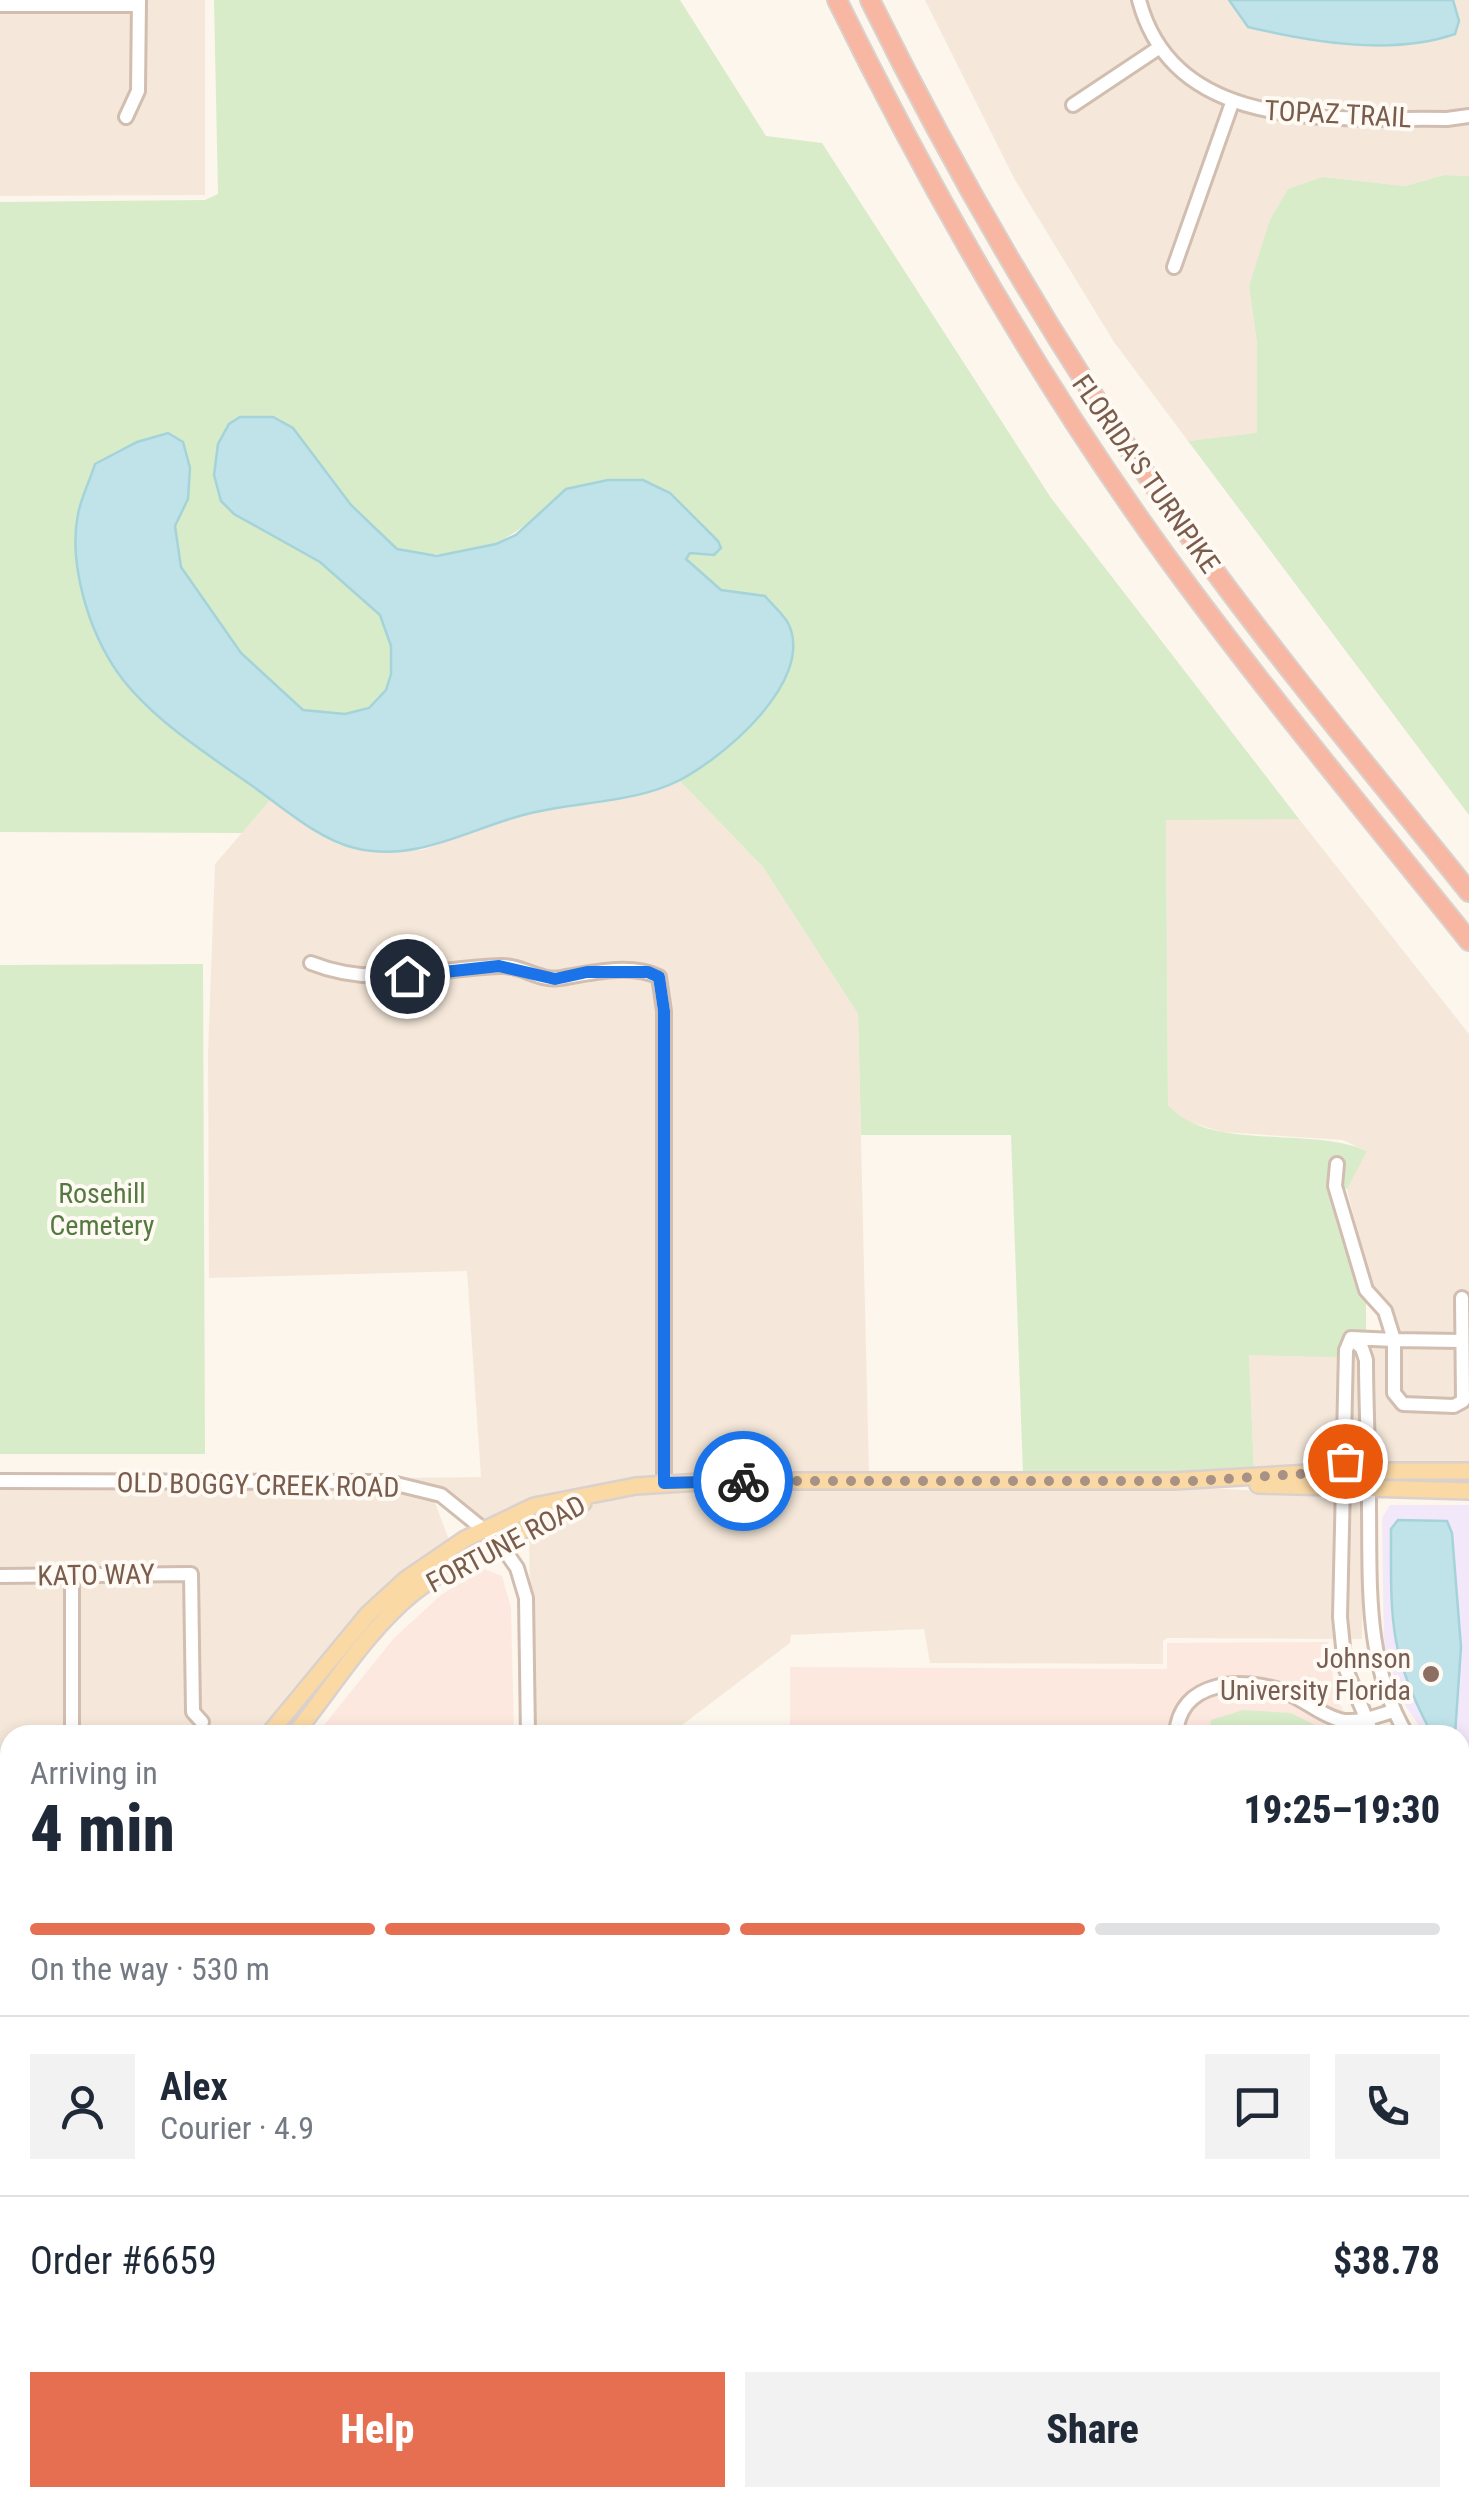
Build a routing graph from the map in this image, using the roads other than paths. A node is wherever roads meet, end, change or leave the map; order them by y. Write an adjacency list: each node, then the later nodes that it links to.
1 (837, 0): 13 (highway, FLORIDA'S TURNPIKE)
2 (870, 0): 12 (highway, FLORIDA'S TURNPIKE)
3 (1139, 0): 6 (street, TOPAZ TRAIL)
4 (138, 2): 5 (street); 10 (street)
5 (0, 5)
6 (1160, 47): 7 (street, TOPAZ TRAIL); 8 (street)
7 (1232, 103): 9 (street, TOPAZ TRAIL); 11 (street)
8 (1074, 105)
9 (1469, 116)
10 (126, 117)
11 (1174, 267)
12 (1469, 892)
13 (1469, 941)
14 (312, 963): 25 (street)
15 (1337, 1164): 18 (street)
16 (1462, 1298): 19 (street)
17 (1351, 1338): 18 (street); 20 (street); 21 (street)
18 (1394, 1340): 19 (street); 19 (street)
19 (1462, 1341)
20 (1345, 1471): 21 (main road, FORTUNE ROAD); 24 (main road, FORTUNE ROAD); 26 (street)
21 (1367, 1471): 22 (main road, FORTUNE ROAD); 27 (street)
22 (1469, 1471)
23 (0, 1481): 30 (street, OLD BOGGY CREEK ROAD)
24 (1194, 1481): 25 (main road, FORTUNE ROAD); 26 (main road, FORTUNE ROAD)
25 (664, 1483): 29 (main road, FORTUNE ROAD)
26 (1342, 1490): 27 (main road, FORTUNE ROAD); 35 (street)
27 (1369, 1491): 28 (main road, FORTUNE ROAD); 34 (street)
28 (1469, 1491)
29 (605, 1493): 30 (main road, FORTUNE ROAD); 31 (main road, FORTUNE ROAD)
30 (484, 1529): 31 (street, OLD BOGGY CREEK ROAD); 38 (main road, FORTUNE ROAD)
31 (499, 1542): 39 (main road, FORTUNE ROAD); 40 (street)
32 (0, 1576): 33 (street, KATO WAY)
33 (72, 1576): 36 (street, KATO WAY); 37 (street)
34 (1393, 1711): 35 (street); 43 (street)
35 (1365, 1720): 41 (street); 42 (street)
36 (202, 1722)
37 (72, 1725)
38 (276, 1725)
39 (302, 1725)
40 (528, 1725)
41 (1178, 1725)
42 (1368, 1725)
43 (1401, 1725)

